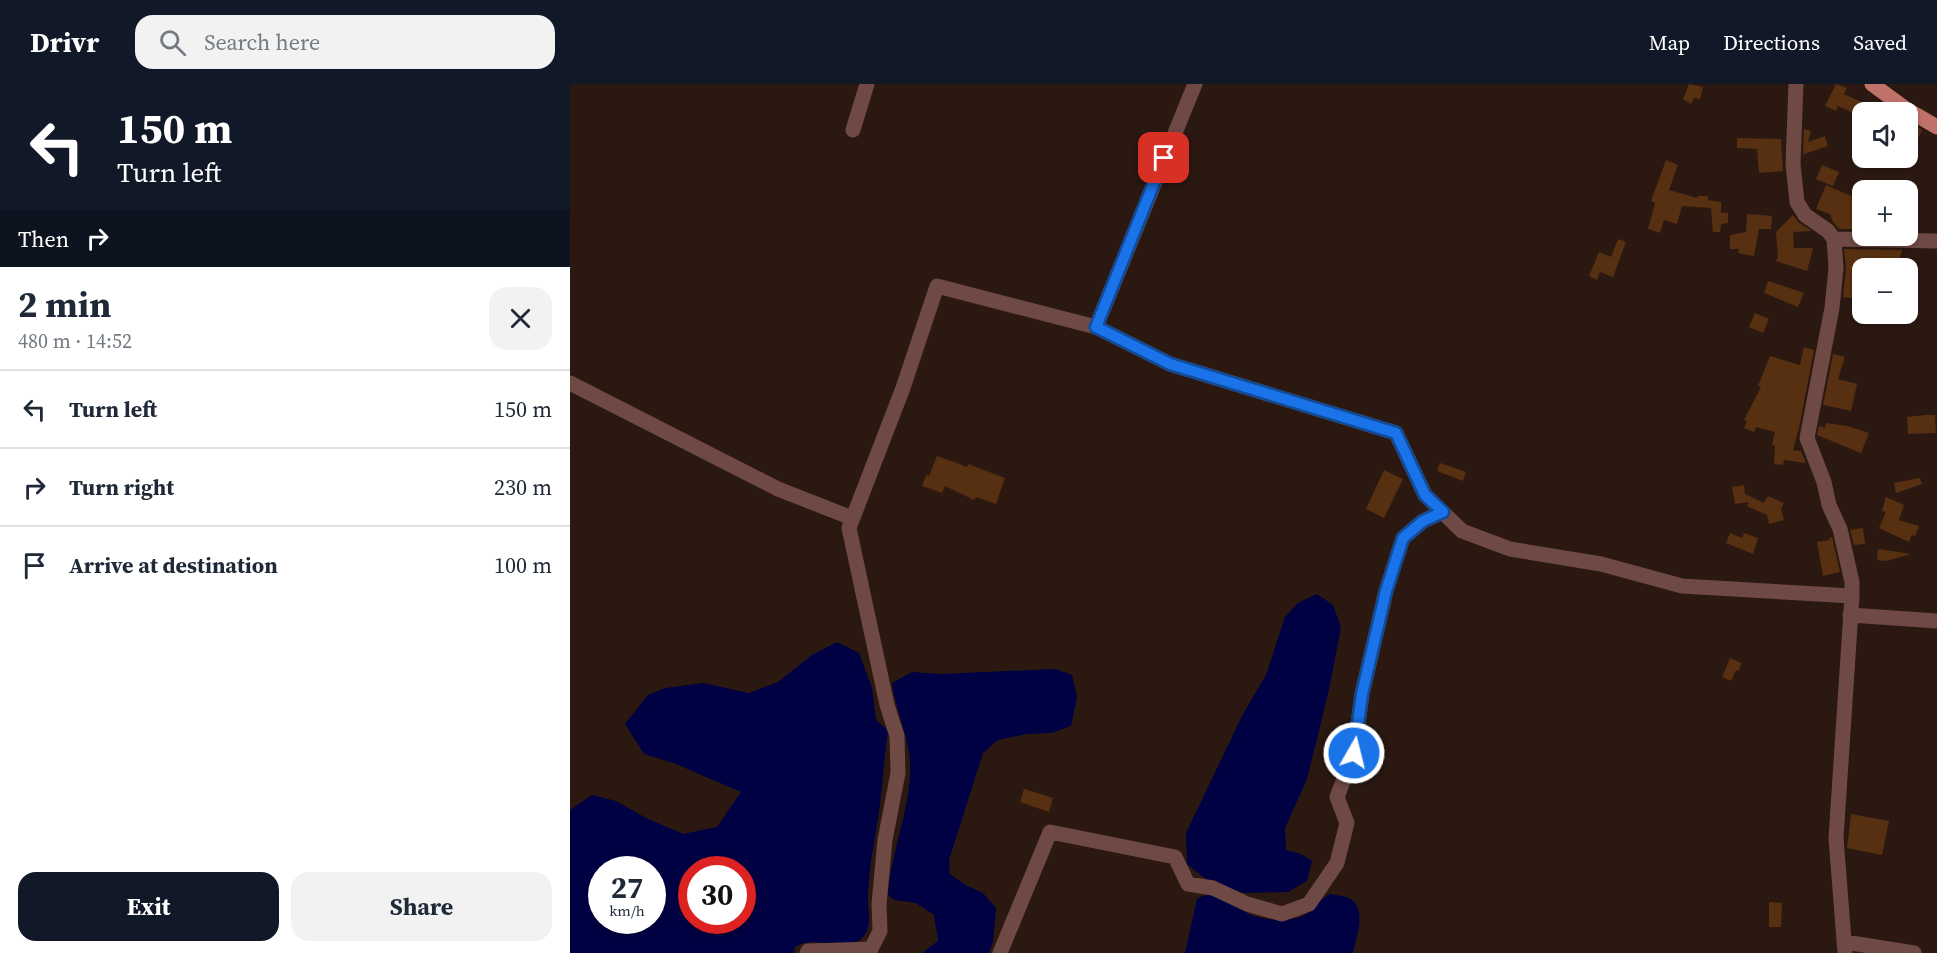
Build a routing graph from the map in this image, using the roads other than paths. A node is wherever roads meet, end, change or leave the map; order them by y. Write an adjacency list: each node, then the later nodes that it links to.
1 (867, 84): 6 (street)
2 (1195, 84): 9 (street)
3 (1796, 84): 7 (street)
4 (1872, 84): 5 (main road)
5 (1937, 127)
6 (853, 130)
7 (1834, 238): 8 (street); 13 (street)
8 (1937, 241)
9 (1096, 327): 11 (street); 12 (street)
10 (570, 383): 12 (street)
11 (1443, 512): 13 (street); 18 (street)
12 (852, 518): 17 (street)
13 (1851, 596): 14 (street)
14 (1850, 615): 15 (street); 16 (street)
15 (1937, 621)
16 (1845, 947): 19 (street)
17 (807, 953)
18 (1000, 953)
19 (1914, 953)

